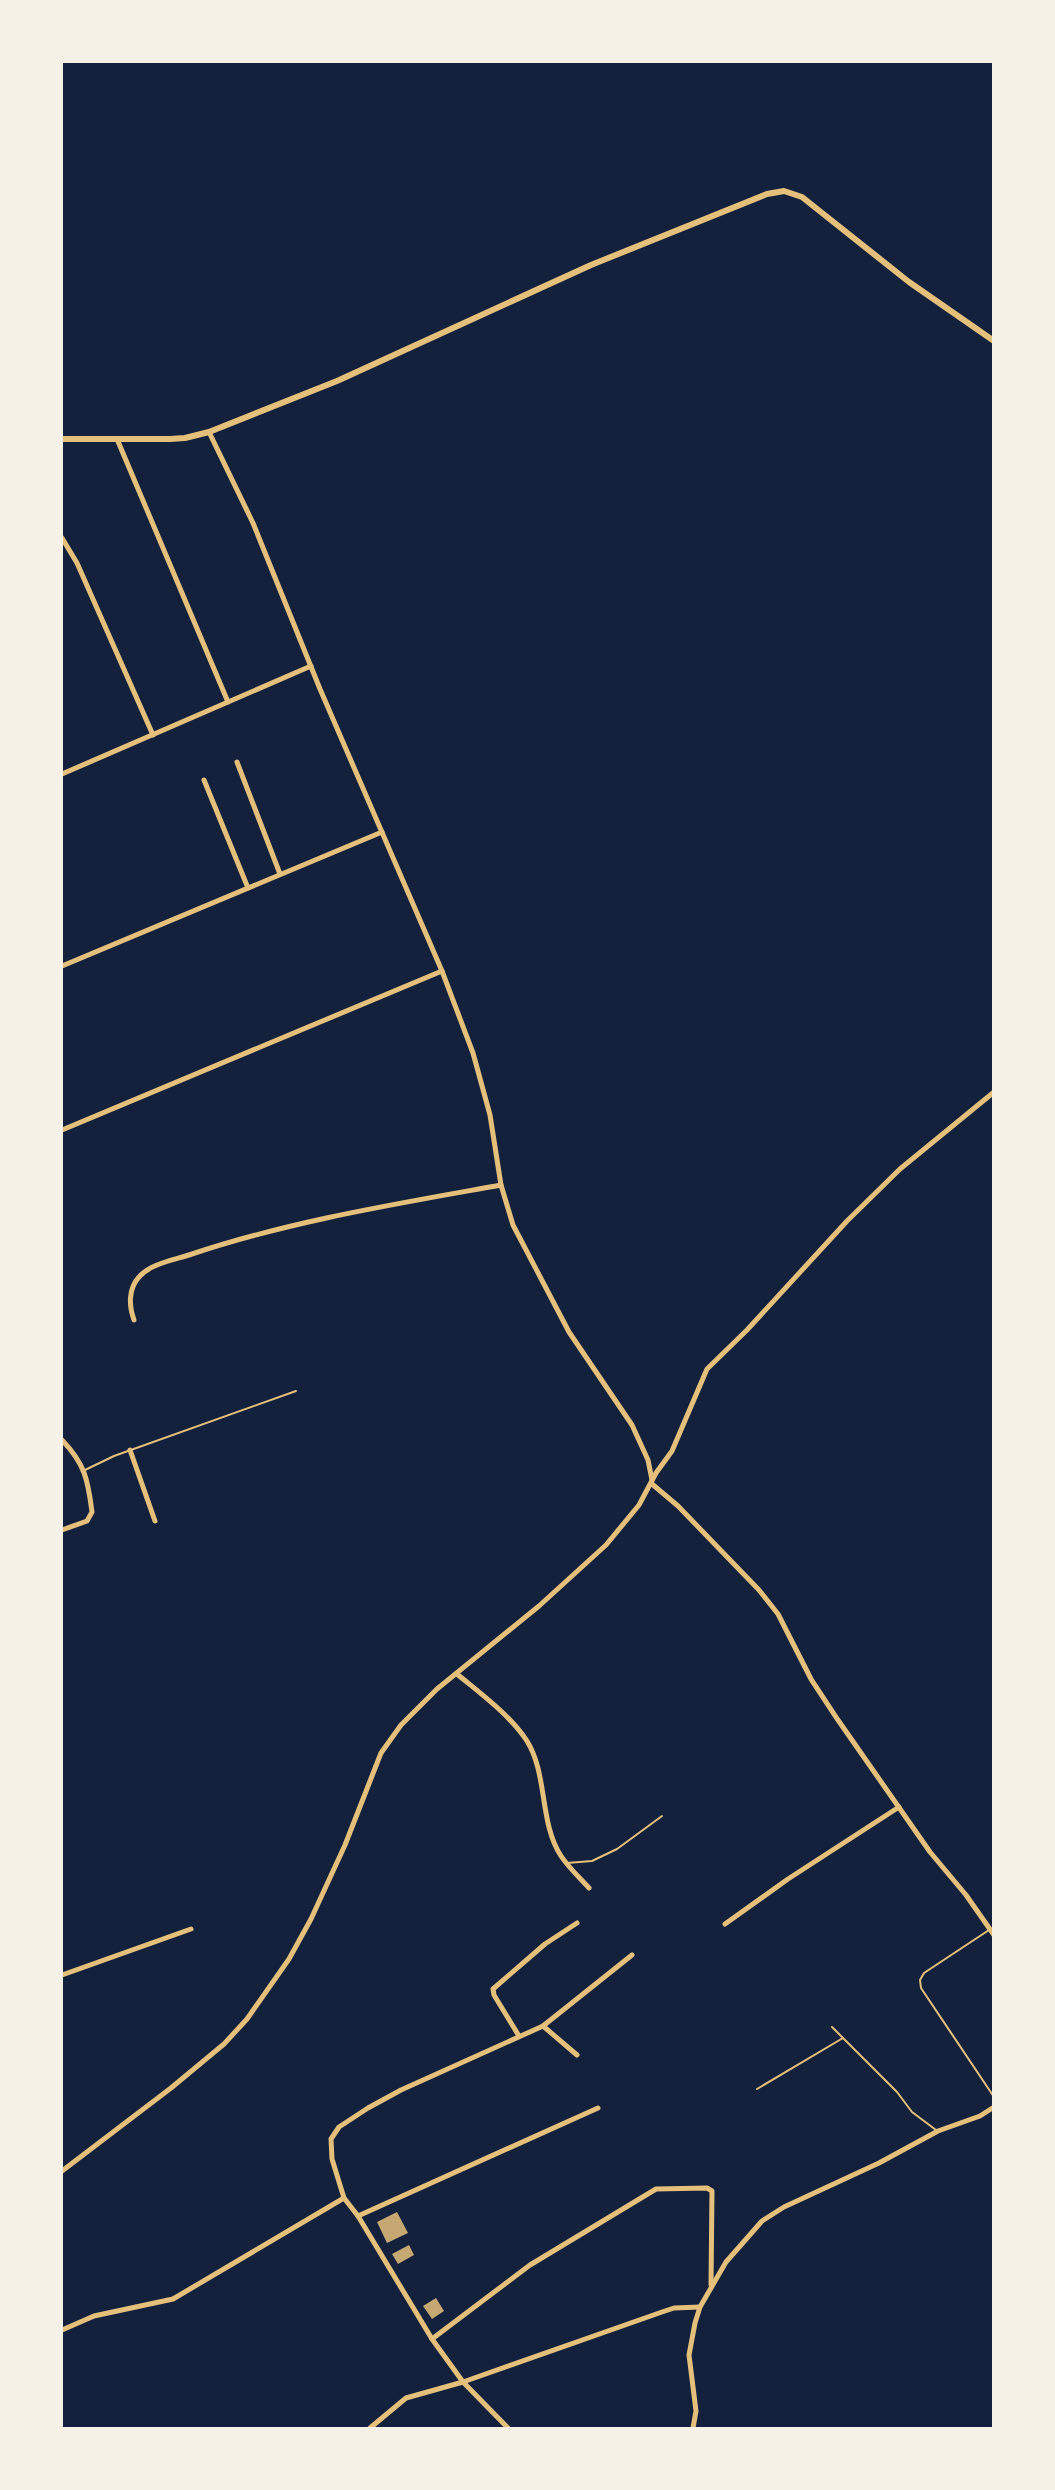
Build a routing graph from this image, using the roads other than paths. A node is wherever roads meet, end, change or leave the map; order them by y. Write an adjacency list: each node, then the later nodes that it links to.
1 (993, 341): 2 (street)
2 (209, 432): 4 (street); 6 (street)
3 (62, 439): 4 (street)
4 (117, 439): 7 (street)
5 (62, 538): 8 (street)
6 (311, 666): 7 (street); 12 (street)
7 (228, 702): 8 (street)
8 (153, 735): 10 (street)
9 (237, 762): 13 (street)
10 (62, 774)
11 (204, 780): 14 (street)
12 (382, 832): 13 (street); 16 (street)
13 (280, 874): 14 (street)
14 (248, 888): 15 (street)
15 (62, 966)
16 (442, 971): 18 (street); 19 (street)
17 (993, 1092): 25 (street)
18 (62, 1130)
19 (501, 1185): 20 (street); 25 (street)
20 (134, 1320)
21 (296, 1391): 23 (lane)
22 (62, 1440): 24 (street)
23 (130, 1450): 24 (lane); 26 (street)
24 (84, 1470): 27 (street)
25 (652, 1484): 28 (street); 29 (street)
26 (155, 1521)
27 (62, 1530)
28 (457, 1674): 31 (street); 49 (street)
29 (899, 1807): 34 (street); 36 (street)
30 (662, 1816): 31 (lane)
31 (567, 1863): 32 (street)
32 (589, 1888)
33 (577, 1923): 41 (street)
34 (725, 1924)
35 (190, 1929): 38 (street)
36 (992, 1931): 45 (lane)
37 (633, 1955): 39 (street)
38 (62, 1975)
39 (543, 2026): 41 (street); 43 (street)
40 (832, 2027): 42 (lane)
41 (519, 2036): 50 (street)
42 (843, 2038): 44 (lane); 48 (lane)
43 (577, 2055)
44 (757, 2089)
45 (993, 2097)
46 (598, 2108): 51 (street)
47 (993, 2108): 48 (street)
48 (938, 2131): 52 (street)
49 (62, 2171)
50 (344, 2198): 51 (street); 54 (street)
51 (358, 2216): 55 (street)
52 (711, 2286): 53 (street); 55 (street)
53 (700, 2307): 56 (street); 59 (street)
54 (62, 2330)
55 (432, 2339): 56 (street)
56 (463, 2382): 57 (street); 58 (street)
57 (370, 2428)
58 (508, 2428)
59 (693, 2428)

